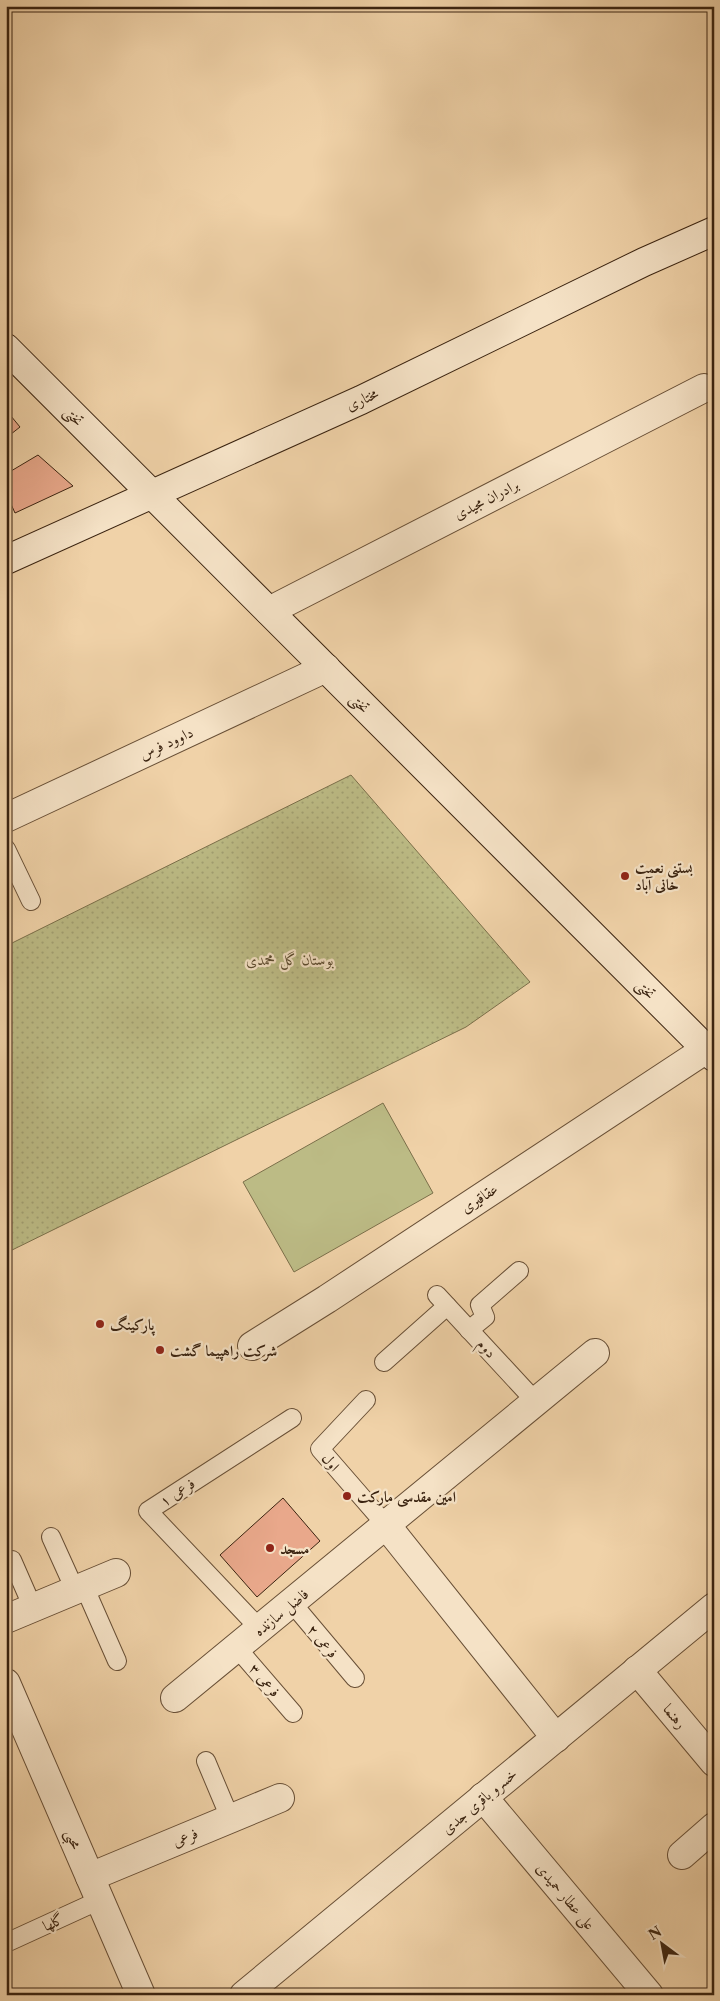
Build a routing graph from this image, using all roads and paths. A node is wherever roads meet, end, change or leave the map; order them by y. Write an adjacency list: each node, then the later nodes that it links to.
1 (714, 230): 4 (street, مختاری)
2 (6, 348): 4 (street, تختی)
3 (704, 388): 6 (street, برادران مجیدی)
4 (144, 498): 5 (street, مختاری); 6 (street, تختی)
5 (6, 560)
6 (269, 611): 7 (street, تختی)
7 (326, 668): 8 (street, داوود فرس); 11 (street, تختی)
8 (6, 818)
9 (6, 849): 10 (lane)
10 (31, 902)
11 (711, 1050): 14 (street, عقاقیری)
12 (519, 1271): 13 (lane)
13 (469, 1330): 16 (lane, دوم); 18 (lane, دوم)
14 (252, 1346)
15 (595, 1353): 18 (street, فاضل سازنده)
16 (384, 1362)
17 (366, 1400): 20 (lane, اول)
18 (536, 1402): 20 (street, فاضل سازنده)
19 (292, 1418): 29 (lane, فرعی ۱)
20 (386, 1525): 25 (street, فاضل سازنده); 37 (street)
21 (51, 1537): 24 (lane)
22 (12, 1560): 27 (lane)
23 (116, 1573): 24 (street)
24 (79, 1588): 27 (street); 31 (lane)
25 (292, 1603): 29 (street, فاضل سازنده); 33 (lane, فرعی ۲)
26 (714, 1607): 32 (street, خسرو باقری جدی)
27 (33, 1608): 28 (street)
28 (6, 1619)
29 (260, 1629): 30 (street, فاضل سازنده)
30 (237, 1648): 35 (street, فاضل سازنده); 36 (lane, فرعی ۳)
31 (118, 1661)
32 (637, 1670): 37 (street, خسرو باقری جدی); 39 (street, رهنما)
33 (355, 1678)
34 (6, 1683): 45 (street, محبی)
35 (176, 1698)
36 (293, 1713)
37 (556, 1738): 40 (street, خسرو باقری جدی)
38 (206, 1761): 42 (lane)
39 (714, 1762)
40 (484, 1797): 48 (street, خسرو باقری جدی); 49 (street, علی عطار حمیدی)
41 (280, 1798): 42 (street, فرعی)
42 (230, 1818): 45 (street, فرعی)
43 (714, 1827): 44 (street)
44 (682, 1854)
45 (95, 1889): 46 (lane, گلها); 47 (street, محبی)
46 (6, 1943)
47 (141, 1995)
48 (244, 1995)
49 (650, 1995)

